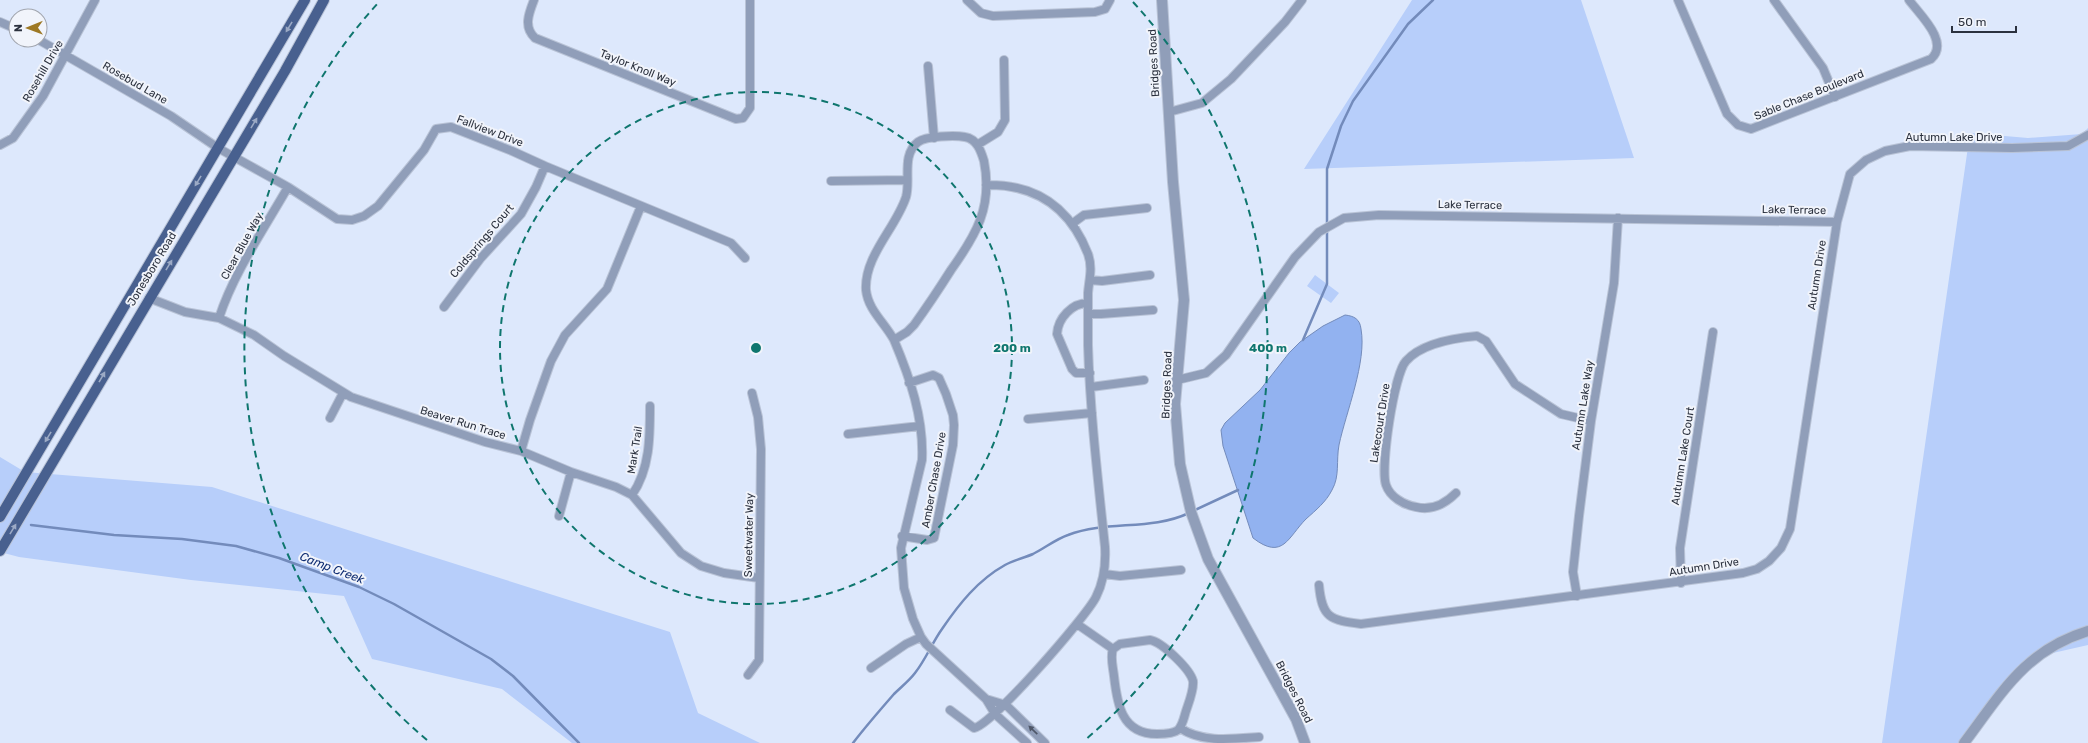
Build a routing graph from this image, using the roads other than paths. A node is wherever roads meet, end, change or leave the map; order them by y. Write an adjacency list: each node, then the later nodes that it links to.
1 (95, 0): 14 (street, Rosehill Drive)
2 (305, 0): 23 (main road, Jonesboro Road, one-way to 23)
3 (324, 0): 24 (main road, Jonesboro Road, one-way to 3)
4 (750, 0): 12 (street, Taylor Knoll Way)
5 (967, 0): 6 (street)
6 (1110, 0)
7 (1162, 0): 18 (street, Bridges Road)
8 (1302, 0): 18 (street)
9 (1678, 0): 17 (street, Sable Chase Boulevard)
10 (1774, 0): 17 (street)
11 (1909, 0): 17 (street, Sable Chase Boulevard)
12 (533, 3)
13 (48, 45): 14 (street, Rosebud Lane)
14 (65, 55): 21 (street, Rosehill Drive); 23 (street, Rosebud Lane)
15 (1004, 60): 22 (street)
16 (928, 66): 20 (street)
17 (1835, 97)
18 (1169, 112): 48 (street, Bridges Road)
19 (2088, 135): 33 (street, Autumn Lake Drive)
20 (934, 138): 22 (street, Amber Chase Drive); 26 (street, Amber Chase Drive)
21 (0, 145)
22 (977, 145): 28 (street)
23 (218, 148): 24 (street, Fallview Drive); 65 (main road, Jonesboro Road, one-way to 65)
24 (234, 156): 29 (street, Fallview Drive); 38 (main road, Jonesboro Road, one-way to 24)
25 (545, 166): 29 (street, Fallview Drive); 30 (street, Fallview Drive); 40 (street, Coldsprings Court)
26 (908, 180): 27 (street); 45 (street, Amber Chase Drive)
27 (830, 181)
28 (986, 185): 34 (street); 45 (street)
29 (288, 187): 43 (street, Clear Blue Way)
30 (641, 206): 35 (street, Fallview Drive); 60 (street)
31 (1147, 208): 34 (street)
32 (1618, 218): 33 (street, Lake Terrace); 48 (street, Lake Terrace); 57 (street, Autumn Lake Way)
33 (1837, 222): 71 (street, Autumn Drive)
34 (1073, 223): 37 (street)
35 (745, 258)
36 (1150, 275): 37 (street)
37 (1090, 280): 39 (street)
38 (149, 298): 43 (street, Beaver Run Trace); 67 (main road, Jonesboro Road, one-way to 38)
39 (1088, 303): 42 (street); 46 (street)
40 (444, 306)
41 (1153, 310): 42 (street)
42 (1088, 314): 46 (street)
43 (219, 318): 51 (street, Beaver Run Trace)
44 (1713, 332): 71 (street, Autumn Lake Court)
45 (894, 340): 49 (street, Amber Chase Drive)
46 (1090, 373): 50 (street)
47 (1144, 380): 50 (street)
48 (1177, 380): 88 (street, Bridges Road)
49 (909, 383): 58 (street, Amber Chase Drive); 66 (street, Amber Chase Drive)
50 (1091, 386): 54 (street)
51 (343, 393): 55 (street); 60 (street, Beaver Run Trace)
52 (752, 393): 70 (street, Sweetwater Way)
53 (650, 406): 63 (street, Mark Trail)
54 (1092, 413): 56 (street); 69 (street)
55 (330, 418)
56 (1028, 419)
57 (1591, 421): 62 (street, Lakecourt Drive); 73 (street, Autumn Lake Way)
58 (920, 426): 59 (street); 66 (street, Amber Chase Drive)
59 (848, 434)
60 (521, 451): 61 (street, Beaver Run Trace)
61 (571, 472): 63 (street, Beaver Run Trace); 64 (street)
62 (1456, 493)
63 (632, 495): 70 (street, Beaver Run Trace)
64 (559, 516)
65 (0, 517)
66 (902, 536): 76 (street, Amber Chase Drive)
67 (0, 551)
68 (1181, 570): 69 (street)
69 (1104, 574): 74 (street)
70 (759, 578): 79 (street, Sweetwater Way)
71 (1681, 582): 73 (street, Autumn Drive)
72 (1319, 585): 73 (street, Autumn Drive)
73 (1577, 596)
74 (1077, 624): 77 (street); 81 (street)
75 (2088, 631): 89 (street)
76 (921, 637): 78 (street); 80 (street, Amber Chase Drive)
77 (1113, 649): 84 (street); 84 (street)
78 (870, 668)
79 (748, 674)
80 (986, 699): 81 (street, Amber Chase Drive); 83 (street, Amber Chase Drive)
81 (1006, 705): 83 (street); 87 (street, Amber Chase Drive, one-way to 81)
82 (950, 710): 83 (street)
83 (995, 714): 86 (street, Amber Chase Drive)
84 (1180, 728): 85 (street)
85 (1258, 737)
86 (1027, 743)
87 (1045, 743)
88 (1305, 743)
89 (1964, 743)

